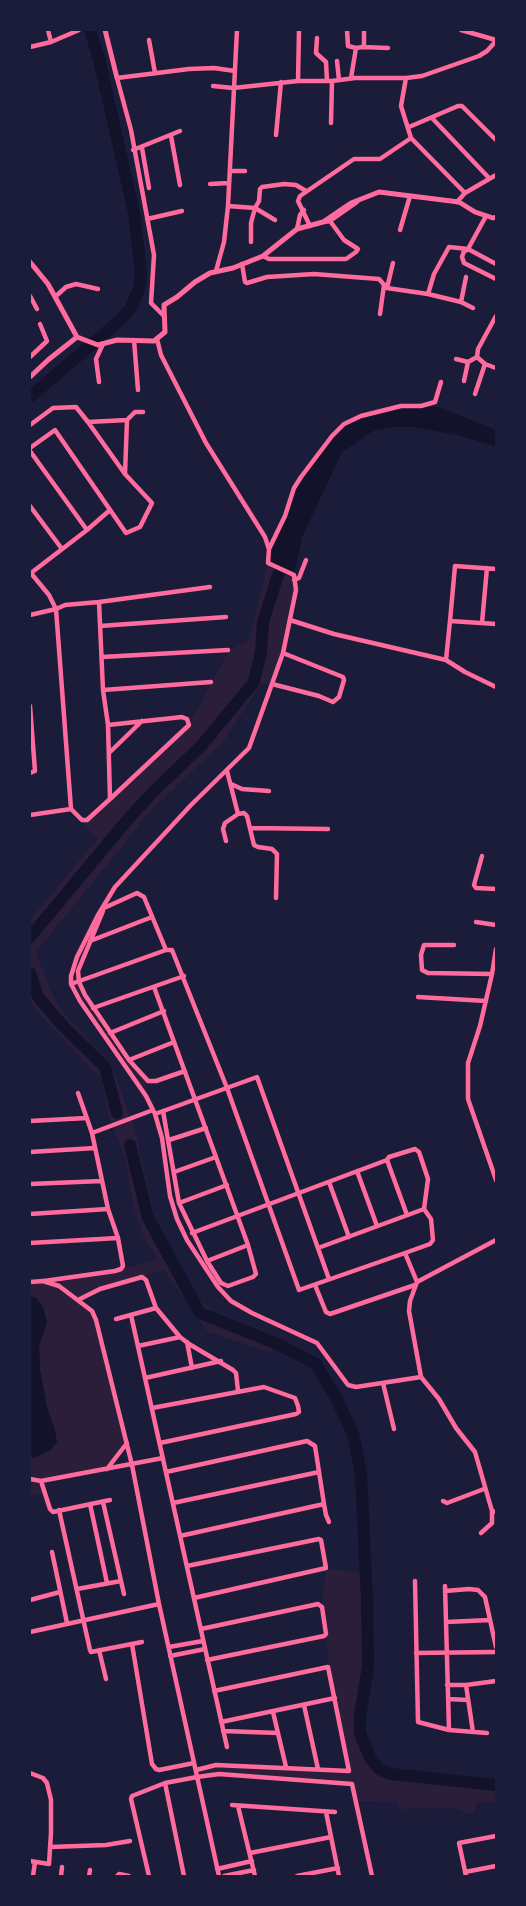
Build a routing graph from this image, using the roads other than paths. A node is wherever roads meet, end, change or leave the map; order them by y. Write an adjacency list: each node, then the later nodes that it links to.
1 (48, 30): 12 (street)
2 (79, 30): 12 (street)
3 (106, 30): 20 (street)
4 (237, 30): 18 (street)
5 (299, 30): 24 (street)
6 (347, 30): 15 (street)
7 (364, 30): 14 (street)
8 (460, 30): 11 (street)
9 (317, 38): 25 (street)
10 (149, 40): 19 (street)
11 (496, 40): 22 (street)
12 (51, 42): 13 (street)
13 (30, 47)
14 (363, 47): 15 (street); 16 (street)
15 (356, 48): 21 (street)
16 (388, 48)
17 (337, 60): 23 (street)
18 (235, 71): 19 (street); 28 (street)
19 (155, 73): 20 (street)
20 (118, 78): 38 (street)
21 (351, 78): 22 (street); 23 (street)
22 (406, 78): 31 (street)
23 (338, 80): 25 (street)
24 (298, 81): 25 (street); 26 (street)
25 (330, 81): 30 (street)
26 (281, 82): 28 (street); 33 (street)
27 (213, 86): 28 (street)
28 (233, 88): 39 (street)
29 (432, 118): 31 (street); 36 (street); 42 (street)
30 (331, 123)
31 (409, 127): 35 (street)
32 (180, 131): 34 (street)
33 (276, 135)
34 (171, 136): 37 (street); 45 (street)
35 (412, 138): 47 (street); 48 (street)
36 (496, 140)
37 (142, 148): 38 (street); 46 (street)
38 (133, 150): 58 (street)
39 (230, 171): 40 (street); 43 (street)
40 (245, 171)
41 (496, 175): 42 (street)
42 (489, 178): 48 (street)
43 (229, 183): 44 (street); 52 (street)
44 (210, 184)
45 (180, 185)
46 (149, 188)
47 (306, 191): 53 (street); 54 (street)
48 (465, 193): 51 (street)
49 (410, 196): 50 (street); 51 (street); 64 (street)
50 (360, 199): 60 (street); 61 (street)
51 (457, 202): 56 (street)
52 (228, 206): 53 (street); 72 (street)
53 (255, 208): 59 (street); 65 (street)
54 (304, 210): 62 (street); 63 (street)
55 (182, 211): 58 (street)
56 (486, 216): 57 (street); 66 (street)
57 (495, 218)
58 (147, 219): 84 (street)
59 (275, 220)
60 (330, 221): 61 (street); 67 (street)
61 (323, 222): 62 (street)
62 (310, 226): 63 (street)
63 (297, 229): 67 (street)
64 (400, 230)
65 (251, 242)
66 (468, 249): 71 (street); 74 (street); 77 (street)
67 (263, 256): 70 (street)
68 (30, 262): 79 (street)
69 (393, 263): 75 (street)
70 (242, 264): 72 (street); 75 (street)
71 (496, 264)
72 (216, 271): 84 (street)
73 (466, 277): 80 (street)
74 (496, 279)
75 (386, 287): 77 (street); 83 (street)
76 (98, 289): 79 (street)
77 (428, 294): 80 (street)
78 (30, 296): 82 (street)
79 (55, 296): 87 (street)
80 (461, 302): 81 (street)
81 (473, 308)
82 (37, 309)
83 (380, 314)
84 (164, 316): 88 (street)
85 (496, 316): 92 (street)
86 (40, 324): 91 (street)
87 (78, 337): 90 (street); 97 (street)
88 (156, 339): 89 (street); 113 (street)
89 (134, 340): 90 (street); 101 (street)
90 (100, 345): 98 (street)
91 (30, 357)
92 (477, 357): 94 (street); 95 (street)
93 (456, 359): 94 (street)
94 (468, 362): 100 (street)
95 (485, 364): 96 (street); 102 (street)
96 (496, 368)
97 (30, 377)
98 (100, 382)
99 (441, 382): 113 (street)
100 (464, 382)
101 (138, 390)
102 (474, 394)
103 (144, 412): 104 (street)
104 (126, 420): 105 (street); 108 (street)
105 (88, 422): 106 (street); 108 (street)
106 (30, 425)
107 (30, 449): 110 (street); 111 (street)
108 (125, 474): 110 (street)
109 (30, 506): 112 (street)
110 (110, 510): 111 (street)
111 (87, 530): 112 (street)
112 (62, 549): 117 (street)
113 (269, 549): 118 (street)
114 (306, 560): 118 (street)
115 (487, 568): 116 (street); 125 (street); 126 (street)
116 (496, 569)
117 (31, 573): 121 (street)
118 (294, 578): 124 (street)
119 (210, 587): 120 (street)
120 (99, 602): 121 (street); 128 (street)
121 (56, 609): 122 (street); 146 (street)
122 (30, 615)
123 (226, 617): 128 (street)
124 (290, 620): 130 (street); 132 (street)
125 (450, 621): 126 (street); 132 (street)
126 (482, 623): 127 (street)
127 (496, 624)
128 (100, 626): 131 (street)
129 (228, 650): 131 (street)
130 (283, 653): 134 (street); 134 (street)
131 (102, 657): 136 (street)
132 (446, 660): 135 (street)
133 (211, 682): 136 (street)
134 (272, 684): 141 (street)
135 (496, 686)
136 (103, 690): 139 (street)
137 (30, 706): 142 (street)
138 (142, 721): 139 (street); 140 (street); 145 (street)
139 (108, 725): 140 (street)
140 (109, 753): 145 (street)
141 (227, 771): 143 (street); 155 (street)
142 (30, 773)
143 (231, 784): 144 (street); 147 (street)
144 (269, 791)
145 (110, 799): 146 (street)
146 (71, 809): 148 (street)
147 (238, 814): 149 (street); 151 (street)
148 (30, 815)
149 (252, 828): 150 (street); 154 (street)
150 (328, 829)
151 (226, 841)
152 (482, 856): 153 (street)
153 (496, 889)
154 (276, 898)
155 (104, 907): 156 (street); 159 (street); 160 (street)
156 (152, 917): 159 (street); 163 (street)
157 (476, 922): 158 (street)
158 (496, 925)
159 (91, 941): 160 (street); 166 (street)
160 (84, 943): 167 (street)
161 (454, 945): 164 (street)
162 (496, 949): 164 (street)
163 (166, 950): 165 (street); 166 (street)
164 (492, 974): 170 (street)
165 (184, 976): 168 (street); 177 (street)
166 (79, 982): 167 (street); 171 (street)
167 (71, 984): 181 (street)
168 (154, 987): 171 (street); 172 (street)
169 (418, 997): 170 (street)
170 (486, 1001): 193 (street)
171 (93, 1008): 173 (street)
172 (164, 1011): 173 (street); 174 (street)
173 (110, 1033): 175 (street)
174 (174, 1042): 175 (street); 176 (street)
175 (129, 1060): 176 (street)
176 (185, 1071): 179 (street)
177 (227, 1088): 179 (street); 198 (street); 200 (street)
178 (78, 1093): 182 (street)
179 (196, 1099): 180 (street); 184 (street)
180 (163, 1111): 181 (street); 186 (street)
181 (154, 1112): 185 (street); 232 (street)
182 (87, 1118): 183 (street); 185 (street)
183 (30, 1121)
184 (206, 1128): 186 (street); 189 (street)
185 (92, 1133): 187 (street)
186 (169, 1140): 192 (street)
187 (95, 1148): 188 (street); 194 (street)
188 (30, 1152)
189 (216, 1157): 192 (street); 197 (street)
190 (387, 1160): 191 (street); 202 (street); 205 (street)
191 (357, 1171): 195 (street); 206 (street)
192 (174, 1172): 199 (street)
193 (496, 1180)
194 (102, 1181): 196 (street); 201 (street)
195 (329, 1182): 198 (street); 208 (street)
196 (30, 1184)
197 (227, 1185): 199 (street); 204 (street)
198 (299, 1193): 200 (street); 213 (street)
199 (179, 1203): 207 (street)
200 (268, 1205): 204 (street); 220 (street)
201 (108, 1209): 203 (street); 209 (street)
202 (424, 1209): 205 (street); 214 (street)
203 (30, 1214)
204 (238, 1215): 207 (street); 212 (street)
205 (407, 1215): 206 (street)
206 (377, 1226): 208 (street)
207 (192, 1233): 215 (street)
208 (349, 1237): 213 (street)
209 (118, 1238): 211 (street); 217 (street)
210 (496, 1240): 219 (street)
211 (30, 1243)
212 (248, 1245): 215 (street); 215 (street)
213 (318, 1248): 216 (street)
214 (405, 1253): 216 (street); 219 (street)
215 (208, 1261)
216 (330, 1279): 220 (street)
217 (43, 1281): 218 (street); 221 (street)
218 (30, 1282)
219 (416, 1284): 220 (street); 230 (street)
220 (315, 1285)
221 (78, 1300): 222 (street); 237 (street)
222 (156, 1308): 223 (street); 225 (street)
223 (131, 1315): 224 (street); 227 (street)
224 (116, 1319)
225 (180, 1337): 226 (street); 227 (street)
226 (187, 1342): 228 (street); 229 (street)
227 (138, 1346): 231 (street)
228 (221, 1361): 229 (street); 233 (street)
229 (192, 1368): 231 (street)
230 (421, 1377): 232 (street); 245 (street)
231 (145, 1378): 234 (street)
232 (383, 1382): 235 (street)
233 (238, 1391): 234 (street); 236 (street)
234 (152, 1408): 236 (street)
235 (394, 1429)
236 (160, 1442): 238 (street)
237 (127, 1443): 239 (street); 240 (street)
238 (163, 1457): 239 (street); 241 (street)
239 (132, 1463): 240 (street); 267 (street)
240 (107, 1469): 244 (street)
241 (166, 1472): 242 (street); 250 (street)
242 (319, 1472): 250 (street); 251 (street)
243 (30, 1479): 244 (street)
244 (42, 1481): 252 (street)
245 (484, 1489): 247 (street); 253 (street)
246 (110, 1500): 248 (street)
247 (443, 1501)
248 (103, 1502): 249 (street); 259 (street)
249 (90, 1504): 252 (street); 261 (street)
250 (173, 1504): 256 (street)
251 (324, 1504): 254 (street); 256 (street)
252 (59, 1510): 262 (street)
253 (494, 1511): 255 (street)
254 (329, 1522)
255 (481, 1532)
256 (180, 1536): 258 (street)
257 (52, 1552): 263 (street)
258 (187, 1566): 266 (street); 266 (street)
259 (120, 1581): 261 (street); 264 (street)
260 (415, 1581): 282 (street)
261 (107, 1584): 262 (street)
262 (77, 1589): 268 (street)
263 (60, 1592): 265 (street); 271 (street)
264 (124, 1594)
265 (30, 1598)
266 (194, 1598): 272 (street)
267 (159, 1604): 268 (street); 277 (street)
268 (84, 1620): 271 (street); 280 (street)
269 (490, 1620): 270 (street); 270 (street); 278 (street)
270 (446, 1622): 283 (street)
271 (67, 1623): 273 (street)
272 (201, 1629): 274 (street); 285 (street)
273 (30, 1632)
274 (203, 1641): 277 (street); 279 (street)
275 (142, 1642): 276 (street)
276 (132, 1644): 280 (street); 303 (street)
277 (168, 1647): 284 (street)
278 (496, 1647)
279 (205, 1649): 284 (street); 285 (street)
280 (99, 1650): 286 (street)
281 (496, 1652): 283 (street)
282 (416, 1653): 283 (street); 297 (street)
283 (446, 1654): 288 (street)
284 (170, 1656): 303 (street)
285 (207, 1660): 290 (street)
286 (106, 1679)
287 (496, 1681): 289 (street)
288 (447, 1685): 289 (street); 292 (street)
289 (466, 1685): 293 (street)
290 (214, 1691): 291 (street); 296 (street)
291 (335, 1698): 294 (street); 305 (street)
292 (448, 1700): 293 (street); 297 (street)
293 (468, 1700): 299 (street)
294 (304, 1705): 295 (street); 305 (street)
295 (273, 1712): 296 (street); 300 (street)
296 (221, 1722): 298 (street)
297 (448, 1730): 299 (street)
298 (223, 1731): 300 (street); 302 (street)
299 (473, 1732): 301 (street)
300 (278, 1733): 304 (street)
301 (487, 1733)
302 (227, 1747)
303 (194, 1763): 306 (street)
304 (286, 1767): 305 (street); 306 (street)
305 (318, 1769)
306 (196, 1770): 308 (street)
307 (30, 1773): 317 (street)
308 (197, 1776): 309 (street); 324 (street); 340 (street)
309 (165, 1783): 333 (street); 334 (street)
310 (232, 1805): 311 (street)
311 (238, 1806): 312 (street); 318 (street)
312 (326, 1812): 313 (street); 315 (street)
313 (334, 1812)
314 (496, 1836): 327 (street)
315 (331, 1837): 318 (street); 323 (street)
316 (130, 1841): 317 (street)
317 (50, 1847): 320 (street)
318 (250, 1853): 319 (street)
319 (252, 1861): 324 (street); 326 (street)
320 (33, 1862): 328 (street)
321 (496, 1866): 327 (street)
322 (62, 1867): 329 (street)
323 (338, 1868): 338 (street); 339 (street)
324 (217, 1869): 335 (street)
325 (90, 1870): 330 (street)
326 (254, 1870): 336 (street); 337 (street)
327 (466, 1874)
328 (33, 1876)
329 (61, 1876)
330 (89, 1876)
331 (117, 1876): 332 (street)
332 (130, 1876)
333 (148, 1876)
334 (184, 1876)
335 (219, 1876)
336 (224, 1876)
337 (255, 1876)
338 (297, 1876)
339 (339, 1876)
340 (372, 1876)

